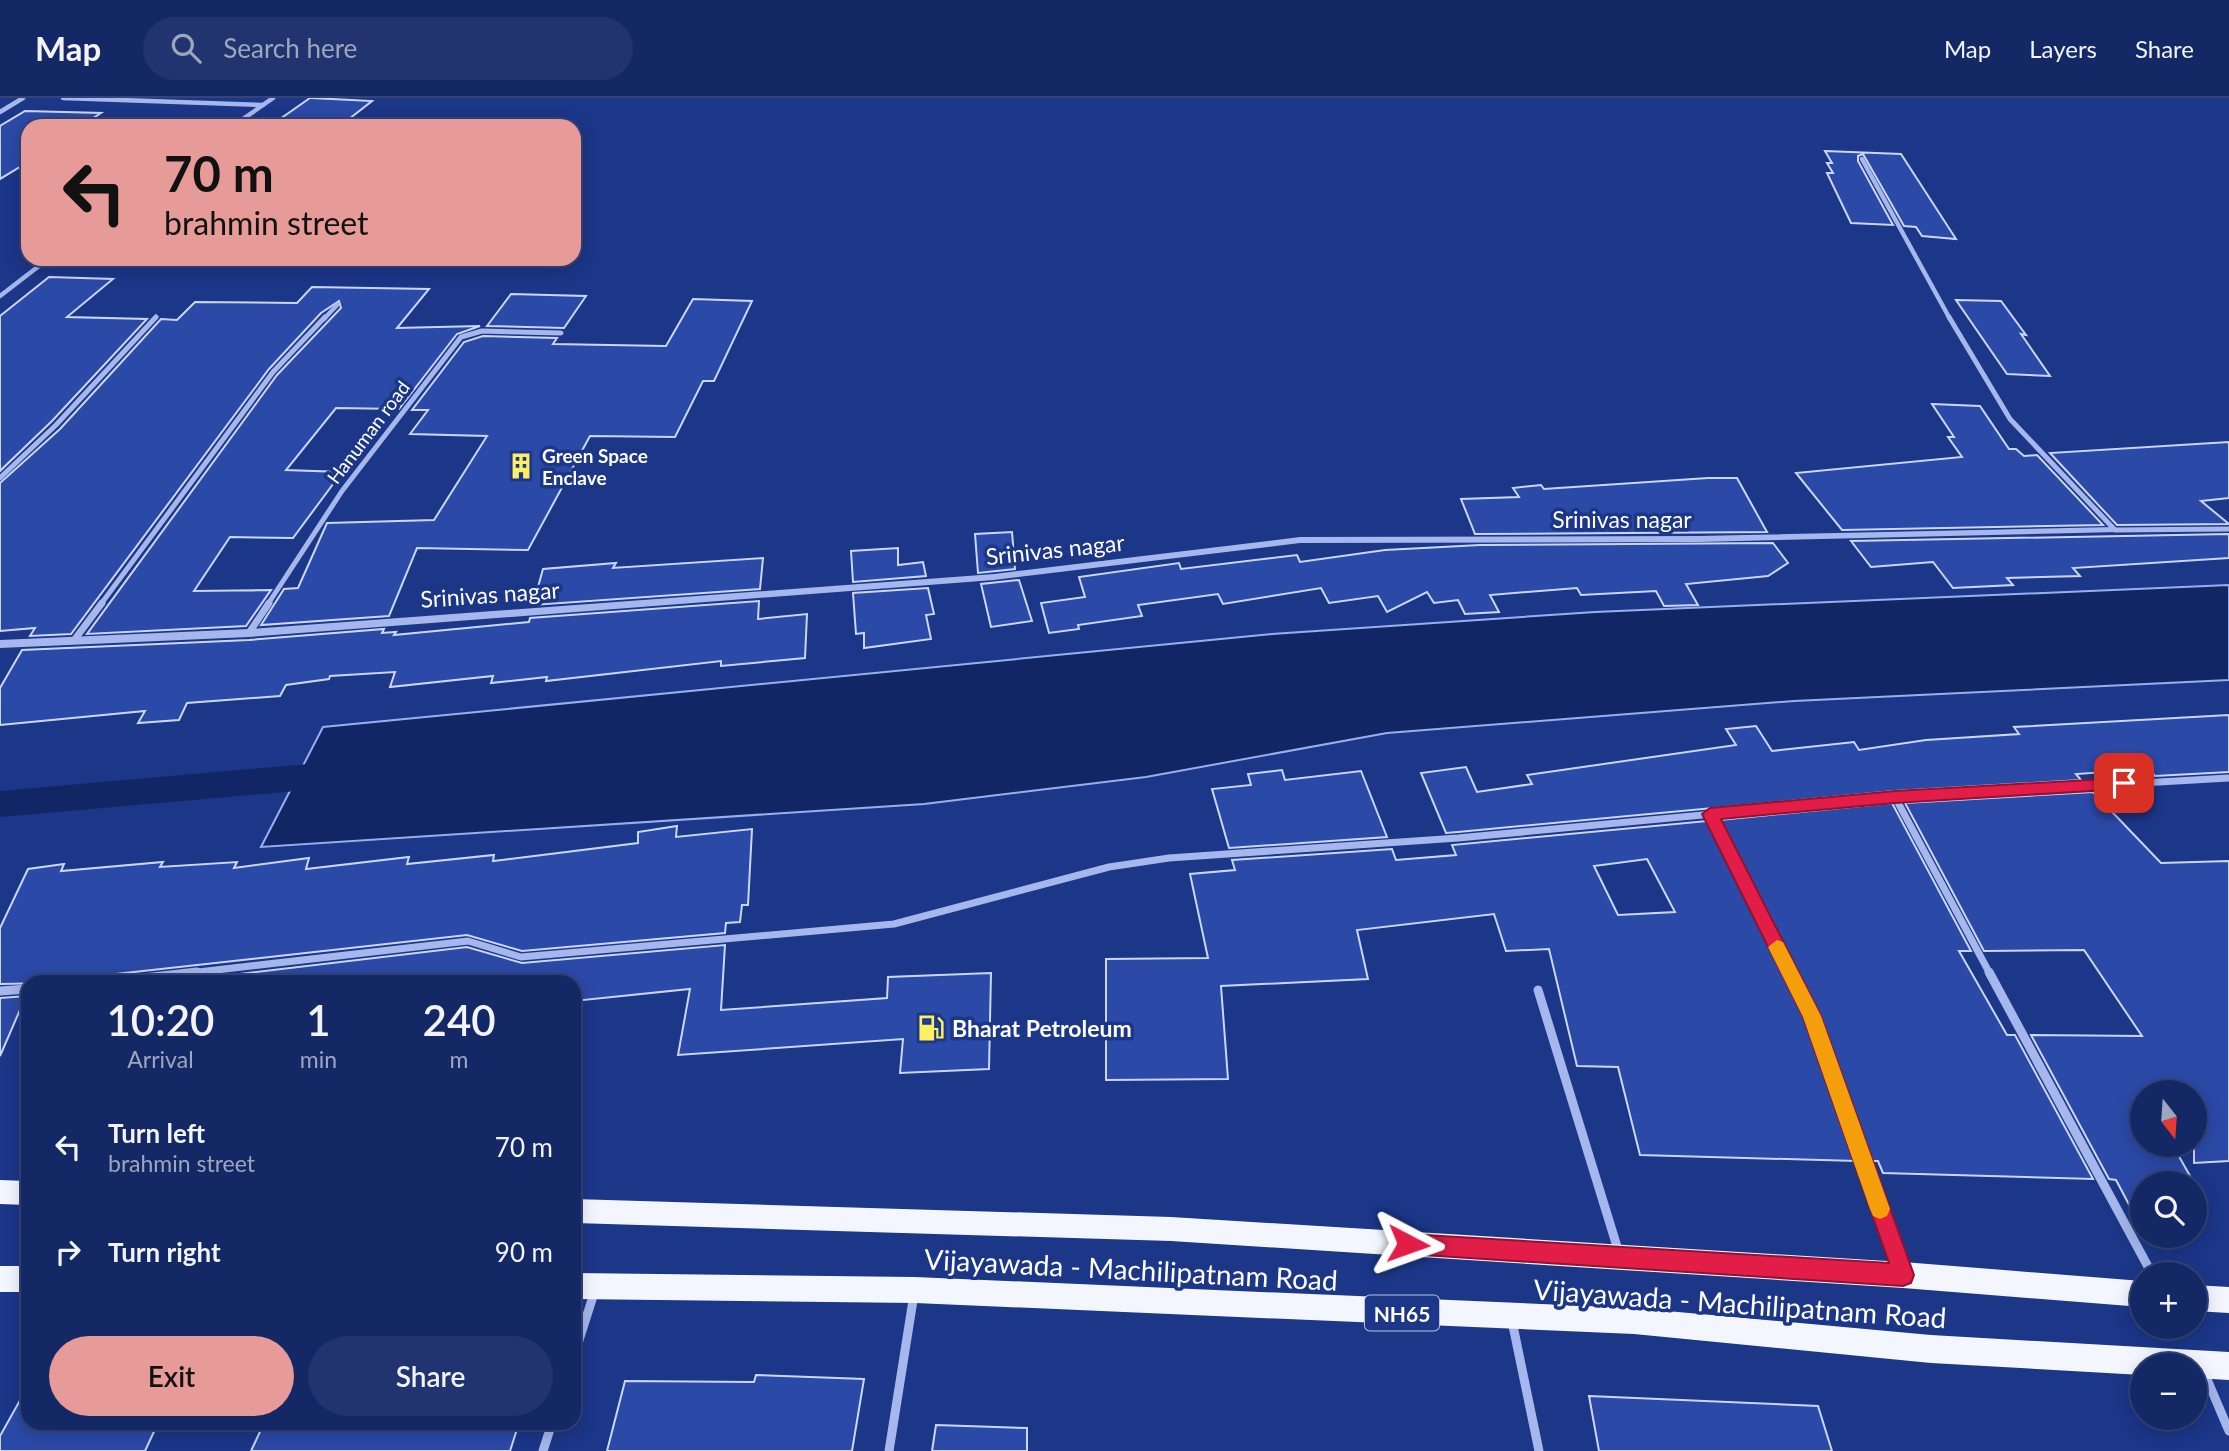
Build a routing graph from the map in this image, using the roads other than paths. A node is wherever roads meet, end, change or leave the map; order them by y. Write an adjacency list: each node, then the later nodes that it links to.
1 (23, 98): 5 (street)
2 (63, 98): 4 (street)
3 (273, 98): 4 (street)
4 (263, 105): 6 (street)
5 (0, 112)
6 (243, 119)
7 (1862, 159): 15 (street)
8 (38, 266): 9 (street)
9 (0, 296)
10 (337, 305): 17 (street)
11 (156, 317): 13 (street)
12 (561, 333): 16 (street, Hanuman road)
13 (0, 478)
14 (2229, 529): 15 (street)
15 (2115, 530): 16 (street, Srinivas nagar)
16 (249, 634): 17 (street, Srinivas nagar)
17 (75, 639): 18 (street, Srinivas nagar)
18 (0, 644)
19 (2229, 778): 20 (street)
20 (1895, 797): 21 (street); 30 (street)
21 (1710, 814): 22 (street); 31 (street)
22 (169, 975)
23 (21, 990): 25 (street)
24 (1538, 990): 29 (street)
25 (0, 991)
26 (0, 1192): 27 (highway)
27 (21, 1193)
28 (581, 1211): 29 (highway, Vijayawada - Machilipatnam Road)
29 (1619, 1257): 31 (highway, Vijayawada - Machilipatnam Road)
30 (2146, 1262)
31 (1903, 1275): 36 (highway, Vijayawada - Machilipatnam Road)
32 (0, 1279): 33 (highway)
33 (21, 1279)
34 (585, 1286): 35 (highway, Vijayawada - Machilipatnam Road / NH65); 39 (street)
35 (915, 1290): 40 (highway, Vijayawada - Machilipatnam Road / NH65); 48 (street)
36 (2130, 1293)
37 (2207, 1299): 38 (highway)
38 (2229, 1300)
39 (581, 1311)
40 (1511, 1318): 41 (highway, Vijayawada - Machilipatnam Road / NH65); 49 (street)
41 (2130, 1359)
42 (2207, 1364): 43 (highway, Vijayawada - Machilipatnam Road / NH65)
43 (2229, 1366)
44 (2207, 1379): 46 (street)
45 (550, 1430): 47 (street)
46 (2229, 1431)
47 (543, 1451)
48 (889, 1451)
49 (1539, 1451)

